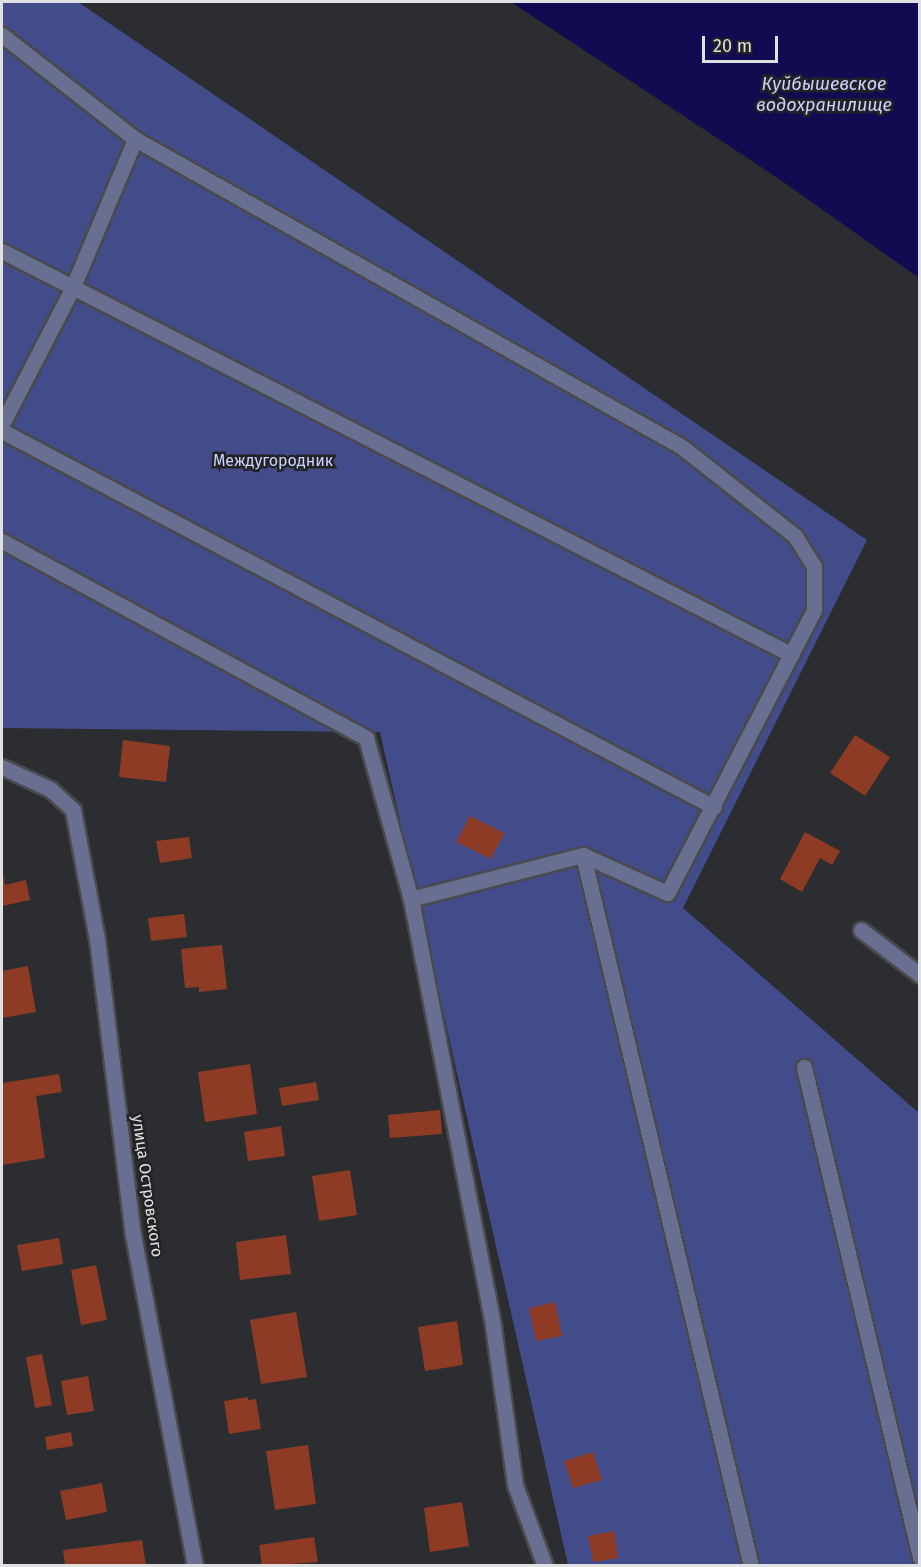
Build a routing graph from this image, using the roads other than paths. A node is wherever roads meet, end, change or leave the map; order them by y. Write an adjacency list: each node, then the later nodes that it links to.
1 (2, 35): 2 (street)
2 (135, 139): 4 (street); 8 (street)
3 (2, 251): 4 (street)
4 (72, 289): 5 (street); 8 (street)
5 (2, 424)
6 (2, 431): 10 (street)
7 (2, 541): 12 (street)
8 (792, 655): 10 (street)
9 (2, 767): 17 (street, улица Островского)
10 (714, 807): 11 (street)
11 (583, 855): 12 (street); 19 (street)
12 (411, 899): 18 (street)
13 (861, 930): 14 (street)
14 (920, 975)
15 (804, 1067): 16 (street)
16 (920, 1557)
17 (195, 1566)
18 (544, 1566)
19 (751, 1566)

